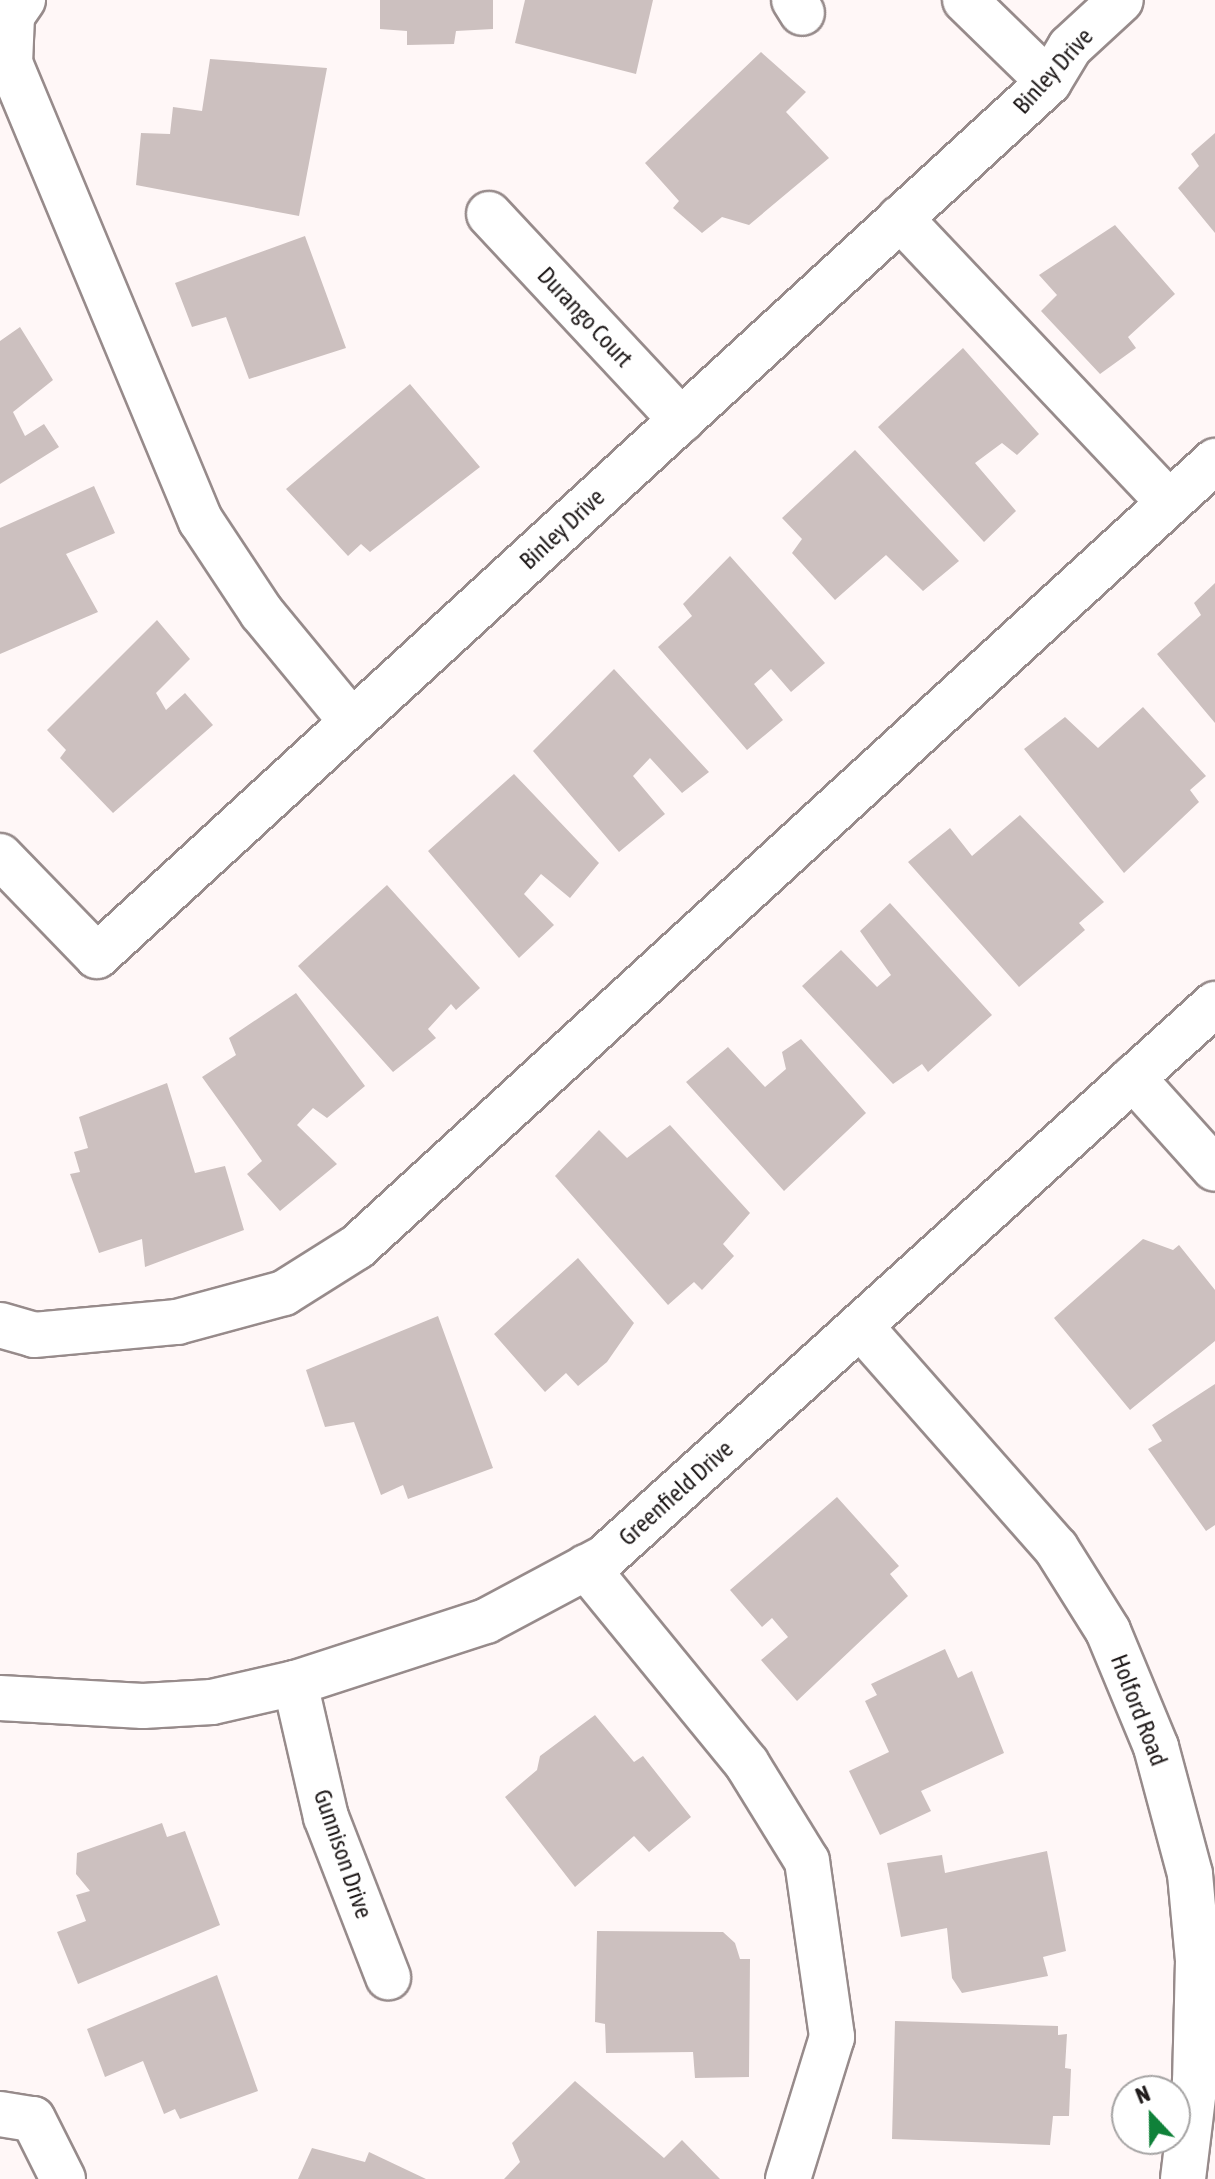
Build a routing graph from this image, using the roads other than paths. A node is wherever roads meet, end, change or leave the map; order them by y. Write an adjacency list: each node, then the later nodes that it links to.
1 (23, 0): 4 (street)
2 (965, 0): 5 (street)
3 (1121, 0): 5 (street, Binley Drive)
4 (5, 60): 11 (street)
5 (1049, 82): 7 (street, Binley Drive)
6 (489, 214): 8 (street, Durango Court)
7 (900, 218): 8 (street, Binley Drive); 10 (street)
8 (681, 420): 11 (street, Binley Drive)
9 (1215, 461): 10 (street)
10 (1168, 501): 16 (street)
11 (352, 722): 12 (street, Binley Drive)
12 (0, 856)
13 (1215, 1004): 14 (street, Greenfield Drive)
14 (1133, 1078): 15 (street); 17 (street, Greenfield Drive)
15 (1215, 1169)
16 (0, 1325)
17 (861, 1327): 18 (street, Greenfield Drive); 25 (street, Holford Road)
18 (586, 1567): 19 (street, Greenfield Drive); 24 (street)
19 (295, 1683): 20 (street, Greenfield Drive); 21 (street, Gunnison Drive)
20 (0, 1698)
21 (388, 1977)
22 (0, 2114): 23 (street)
23 (63, 2179)
24 (788, 2179)
25 (1183, 2179)

